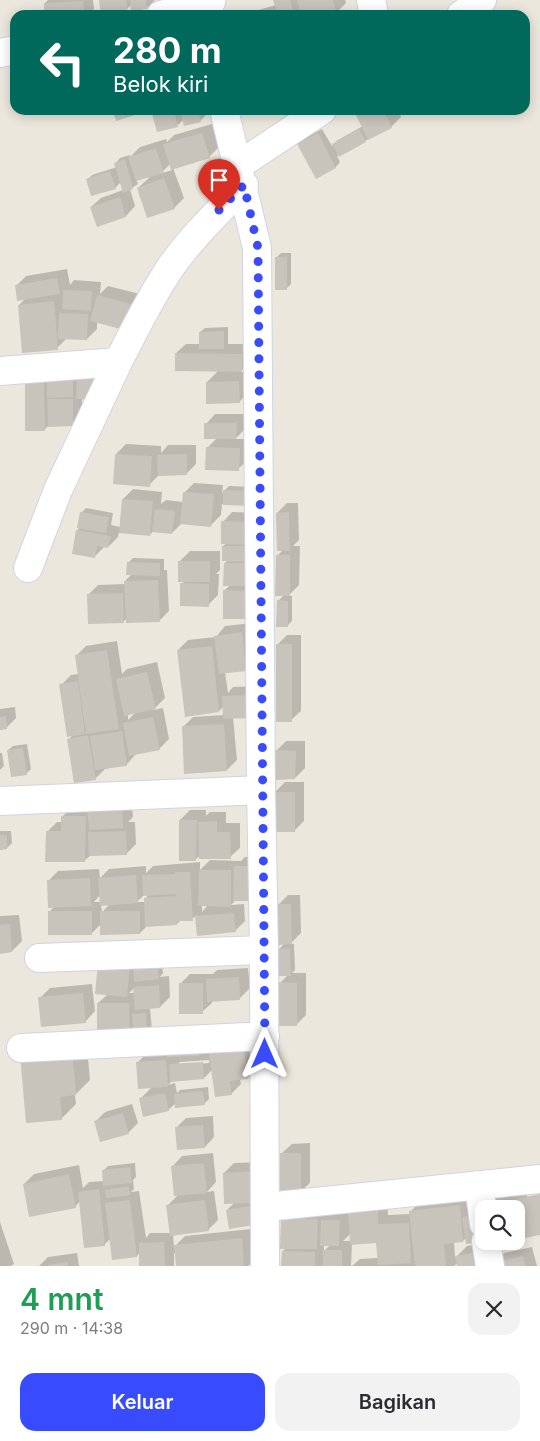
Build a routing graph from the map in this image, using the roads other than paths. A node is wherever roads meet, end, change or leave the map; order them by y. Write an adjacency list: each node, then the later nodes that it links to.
1 (482, 0): 4 (street)
2 (212, 5): 3 (street)
3 (187, 10)
4 (468, 10)
5 (225, 115): 7 (street)
6 (317, 115): 7 (street)
7 (244, 187): 8 (street); 11 (street)
8 (118, 362): 9 (street); 10 (street)
9 (0, 371)
10 (28, 568)
11 (261, 790): 12 (street); 13 (street)
12 (0, 801)
13 (264, 950): 14 (street); 15 (street)
14 (39, 958)
15 (265, 1036): 16 (street); 20 (street)
16 (21, 1048)
17 (540, 1179): 18 (street)
18 (479, 1185): 19 (street); 20 (street)
19 (481, 1200)
20 (266, 1207): 22 (street)
21 (487, 1250): 23 (street)
22 (265, 1266)
23 (490, 1266)

